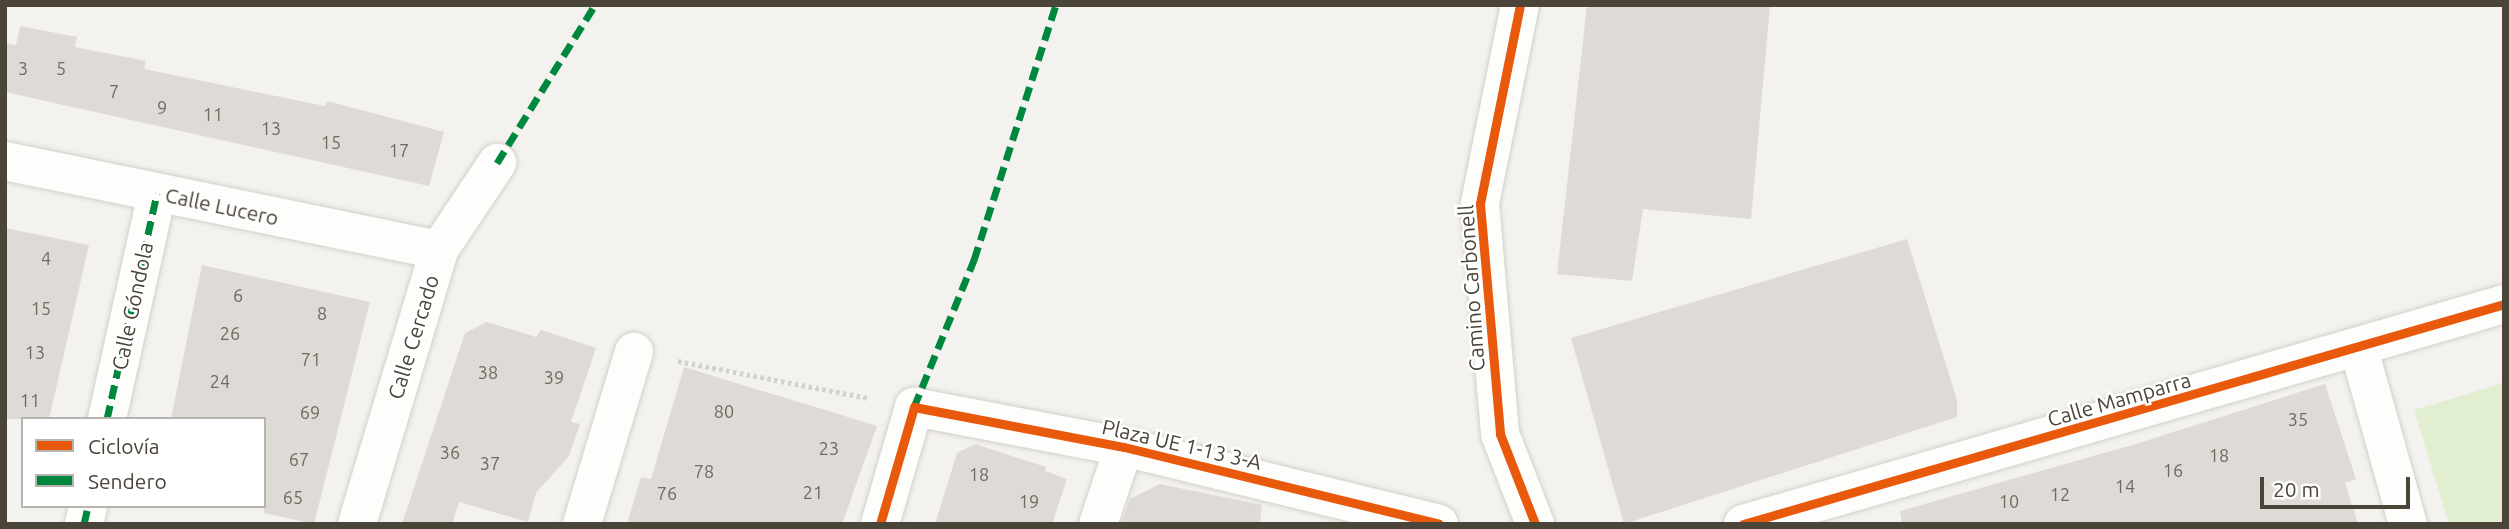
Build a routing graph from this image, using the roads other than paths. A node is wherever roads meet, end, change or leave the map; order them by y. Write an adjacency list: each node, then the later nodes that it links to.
1 (1520, 5): 17 (street, Camino Carbonell)
2 (5, 161): 4 (street, Calle Lucero)
3 (497, 163): 5 (street, Calle Cercado)
4 (157, 193): 5 (street, Calle Lucero); 9 (street, Calle Góndola)
5 (439, 250): 12 (street, Calle Cercado)
6 (2504, 304): 7 (street, Calle Mamparra)
7 (2359, 349): 11 (street, Calle Mamparra); 18 (street)
8 (634, 352): 13 (street)
9 (107, 417)
10 (1124, 447): 14 (street, Plaza UE 1-13 3-A); 15 (street); 16 (street, Plaza UE 1-13 3-A)
11 (1746, 523)
12 (357, 524)
13 (582, 524)
14 (880, 524)
15 (1098, 524)
16 (1439, 524)
17 (1535, 524)
18 (2408, 524)

